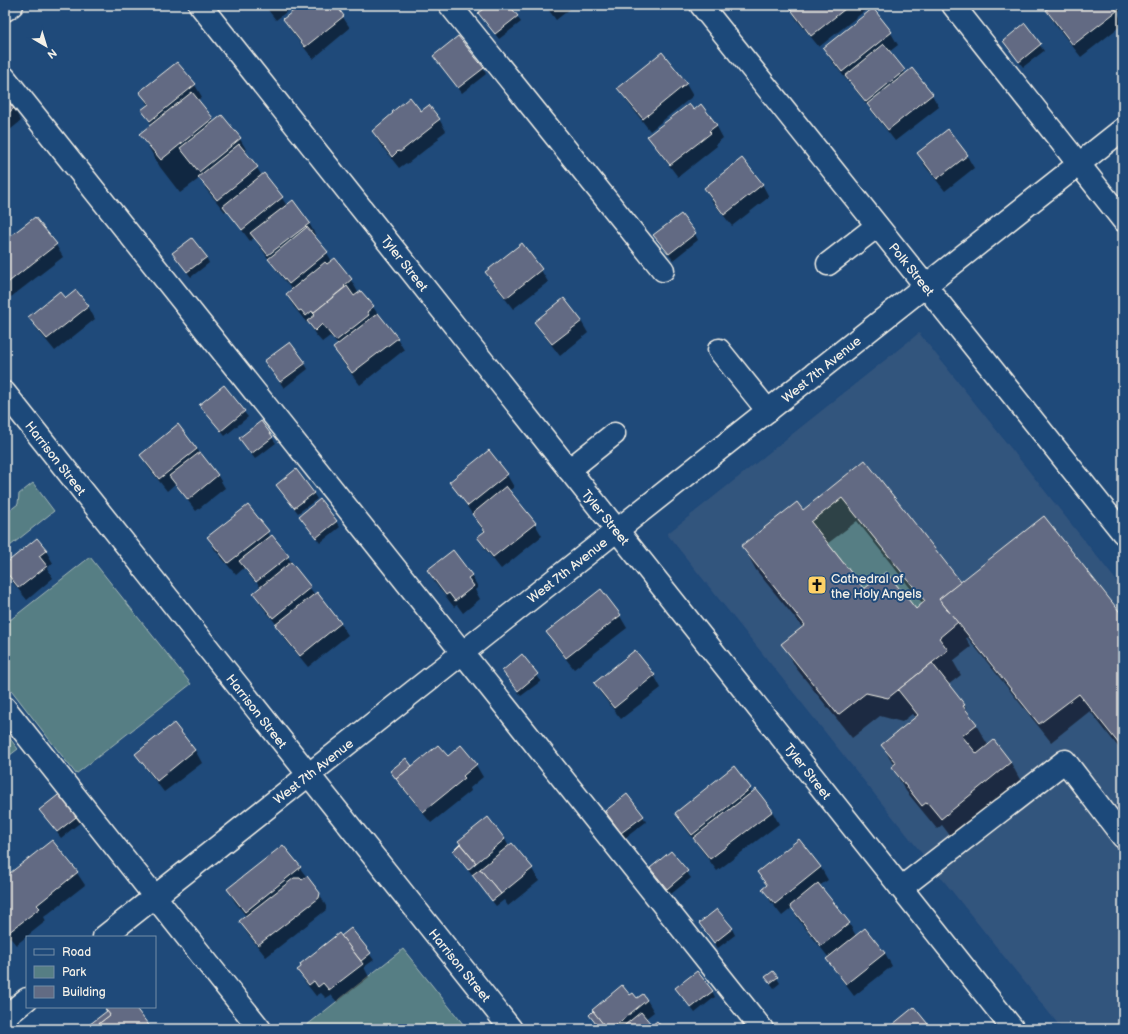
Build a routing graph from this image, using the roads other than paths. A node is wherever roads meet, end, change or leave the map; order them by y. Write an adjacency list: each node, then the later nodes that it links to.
1 (12, 5): 6 (street)
2 (200, 5): 19 (street, Tyler Street)
3 (450, 5): 13 (street)
4 (701, 5): 11 (street, Polk Street)
5 (953, 5): 9 (street)
6 (5, 10)
7 (5, 78): 22 (street)
8 (1123, 128): 9 (street, West 7th Avenue)
9 (1079, 163): 10 (street); 14 (street, West 7th Avenue)
10 (1123, 220)
11 (877, 226): 12 (street); 14 (street, Polk Street)
12 (828, 264)
13 (663, 270)
14 (925, 286): 17 (street, West 7th Avenue); 21 (street, Polk Street)
15 (719, 350): 17 (street)
16 (5, 393): 24 (street, Harrison Street)
17 (768, 411): 20 (street, West 7th Avenue)
18 (614, 434): 19 (street)
19 (569, 470): 20 (street, Tyler Street)
20 (617, 530): 22 (street, West 7th Avenue); 26 (street, Tyler Street)
21 (1123, 532)
22 (461, 653): 24 (street, West 7th Avenue); 33 (street)
23 (5, 708): 27 (street)
24 (308, 775): 27 (street, West 7th Avenue); 32 (street, Harrison Street)
25 (1123, 837): 26 (street)
26 (901, 888): 34 (street, Tyler Street)
27 (155, 896): 28 (street, West 7th Avenue); 31 (street)
28 (105, 936)
29 (26, 1001): 30 (street)
30 (5, 1017)
31 (260, 1029)
32 (511, 1029)
33 (762, 1029)
34 (1013, 1029)

